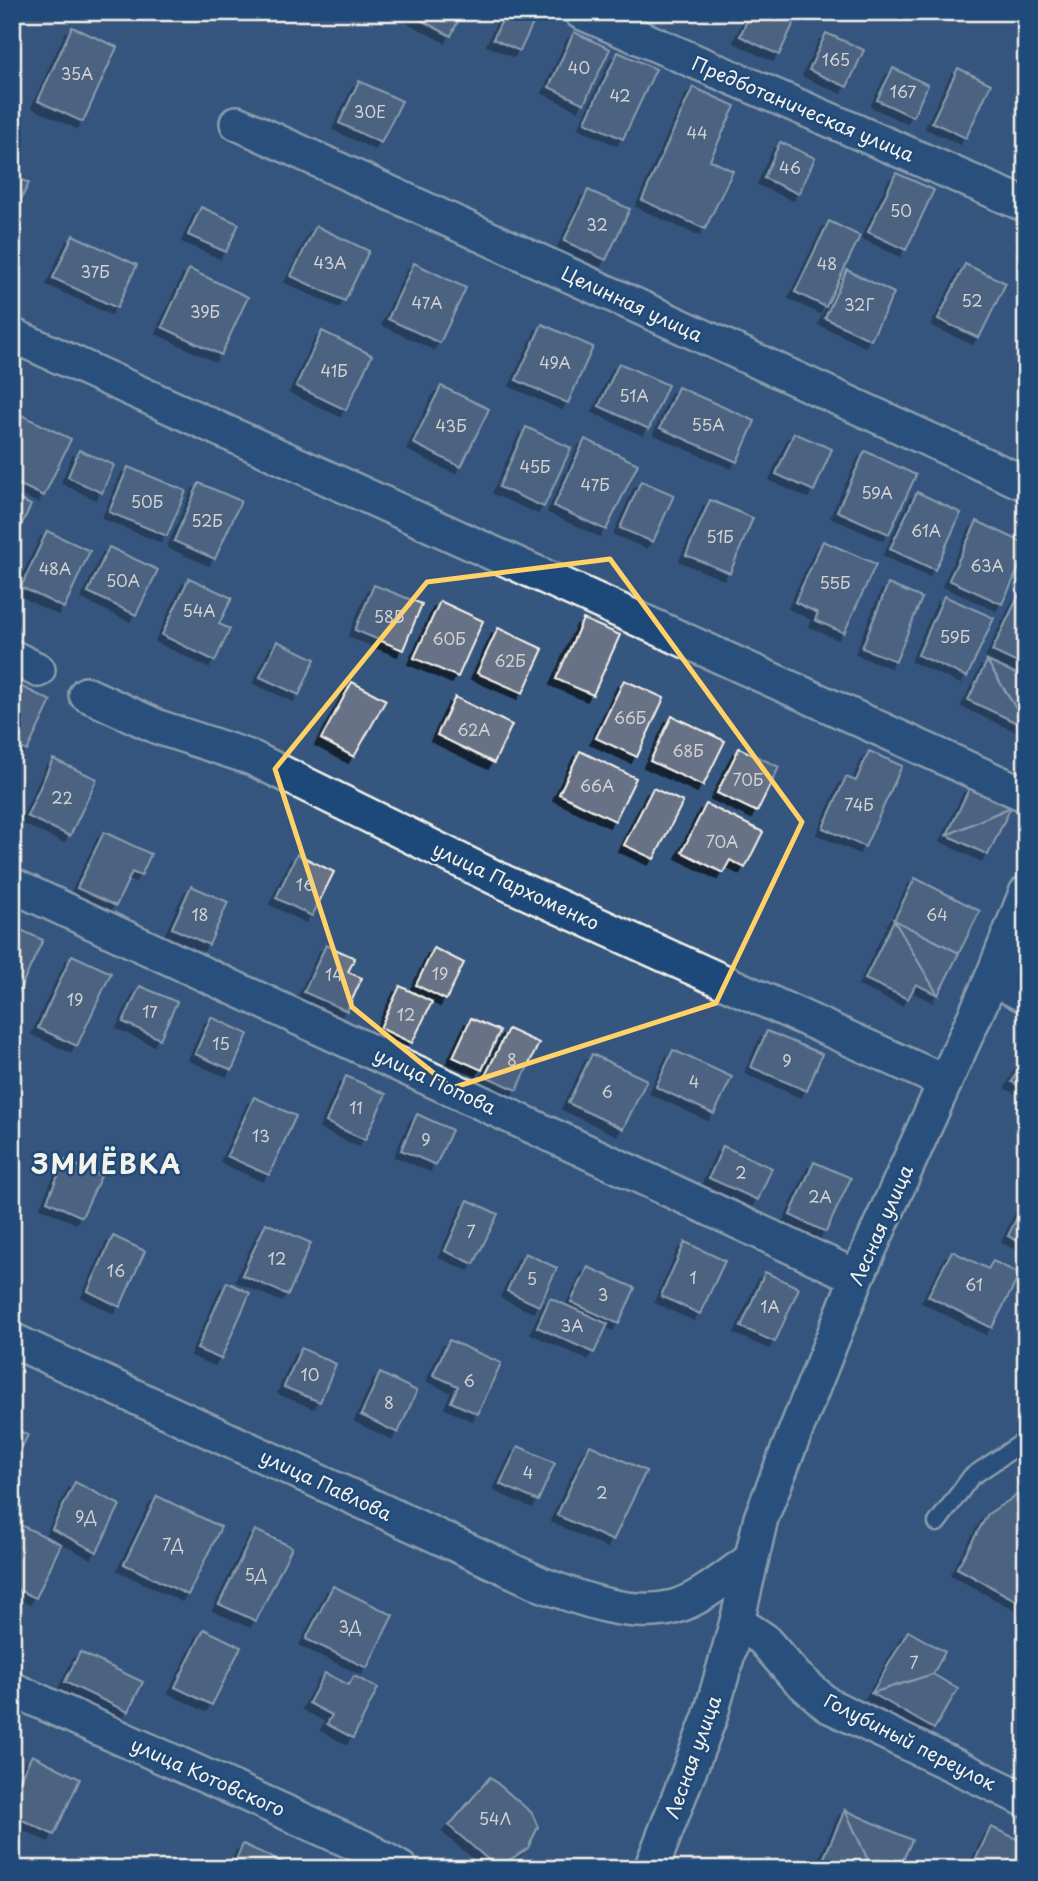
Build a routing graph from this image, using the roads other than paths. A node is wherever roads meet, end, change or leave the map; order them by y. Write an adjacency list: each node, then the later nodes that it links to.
1 (581, 12): 3 (street, Предботаническая улица)
2 (237, 123): 5 (street, Целинная улица)
3 (1026, 205)
4 (12, 335): 7 (street)
5 (1026, 484)
6 (86, 694): 12 (street, улица Пархоменко)
7 (1026, 795)
8 (12, 885): 13 (street, улица Попова)
9 (1026, 893): 10 (street, Лесная улица)
10 (992, 978): 11 (street); 12 (street, Лесная улица)
11 (1026, 996)
12 (945, 1082): 13 (street, Лесная улица)
13 (858, 1278): 17 (street, Лесная улица)
14 (12, 1340): 17 (street, улица Павлова)
15 (1026, 1440): 16 (lane)
16 (937, 1523)
17 (749, 1561): 18 (street, Лесная улица)
18 (737, 1622): 20 (street, Голубиный переулок); 22 (street, Лесная улица)
19 (12, 1689): 21 (street, улица Котовского)
20 (1026, 1800)
21 (401, 1869)
22 (651, 1869)

